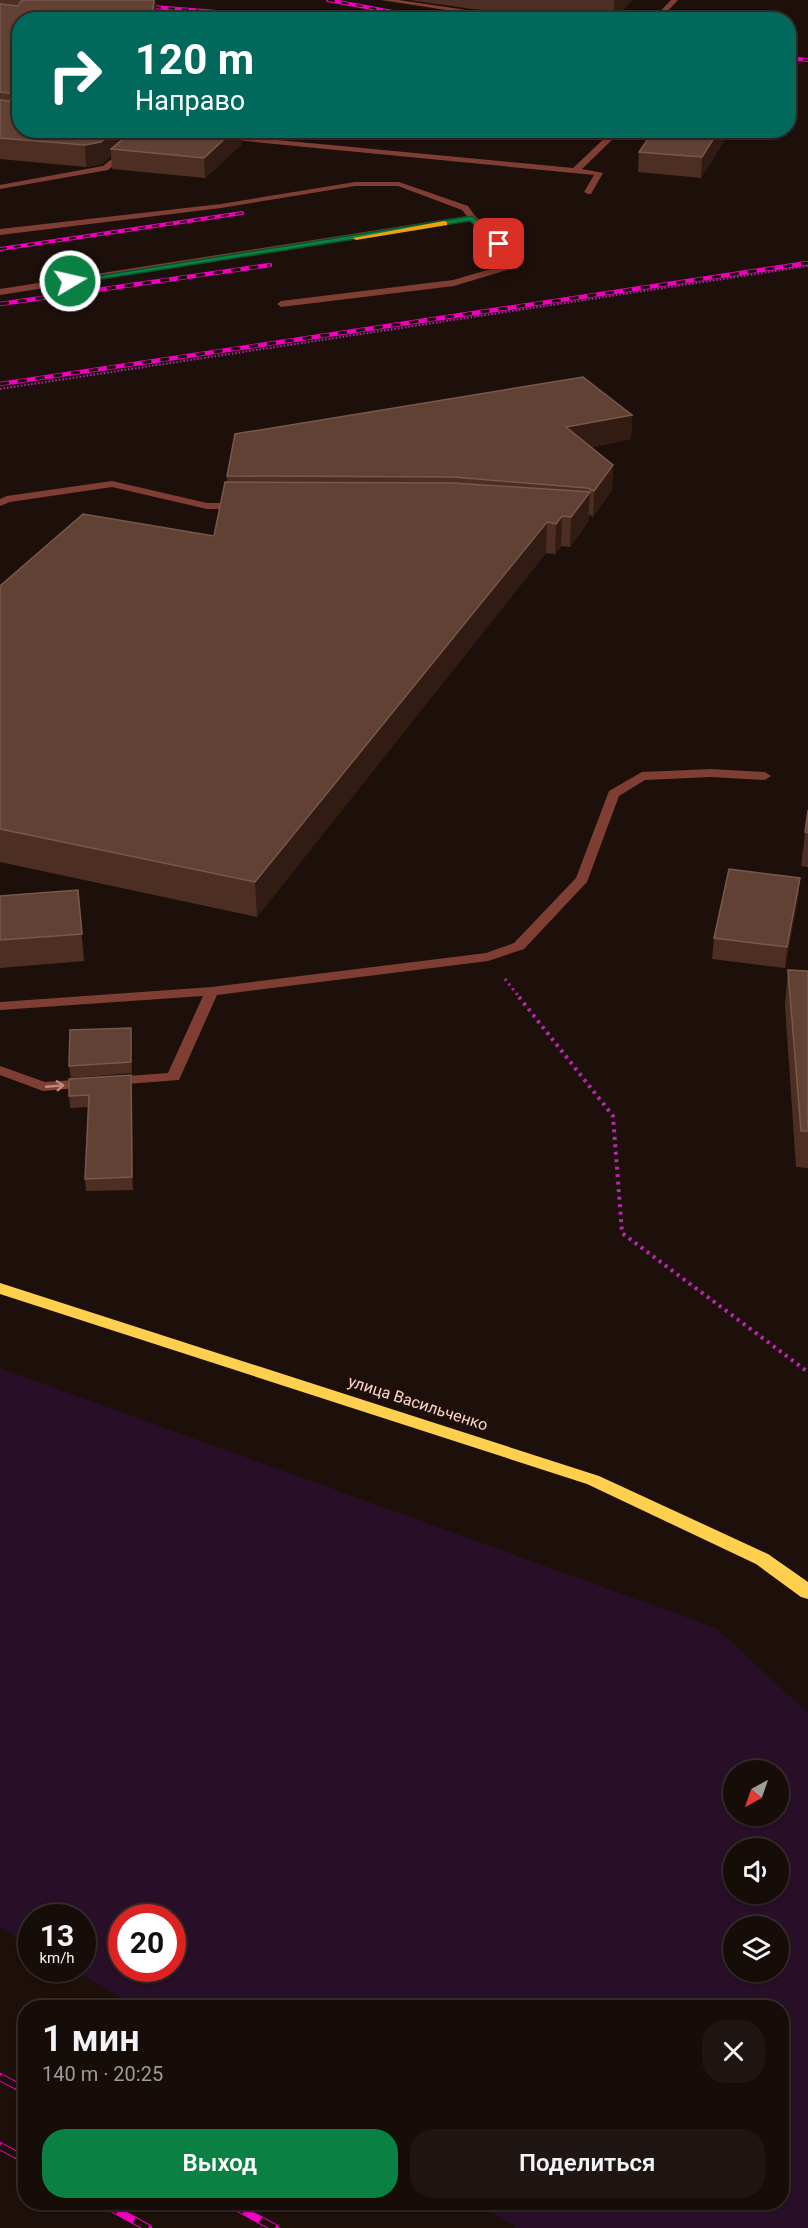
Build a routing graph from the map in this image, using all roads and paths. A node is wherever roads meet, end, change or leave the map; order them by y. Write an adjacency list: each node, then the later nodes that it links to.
1 (384, 0): 3 (lane)
2 (675, 0): 4 (lane)
3 (472, 12)
4 (663, 12)
5 (230, 138): 8 (lane)
6 (610, 138): 8 (lane)
7 (136, 143): 9 (lane)
8 (575, 171): 10 (lane)
9 (0, 186)
10 (588, 192)
11 (472, 218): 12 (lane); 14 (lane); 15 (lane)
12 (0, 231)
13 (808, 266): 16 (path)
14 (0, 292)
15 (280, 304)
16 (0, 389)
17 (0, 503): 18 (lane)
18 (252, 506)
19 (765, 776): 20 (lane)
20 (488, 957): 21 (lane); 25 (path)
21 (212, 991): 22 (lane); 23 (lane, one-way to 21)
22 (0, 1006)
23 (0, 1070)
24 (0, 1288): 26 (main road, улица Васильченко)
25 (808, 1372)
26 (808, 1592)

